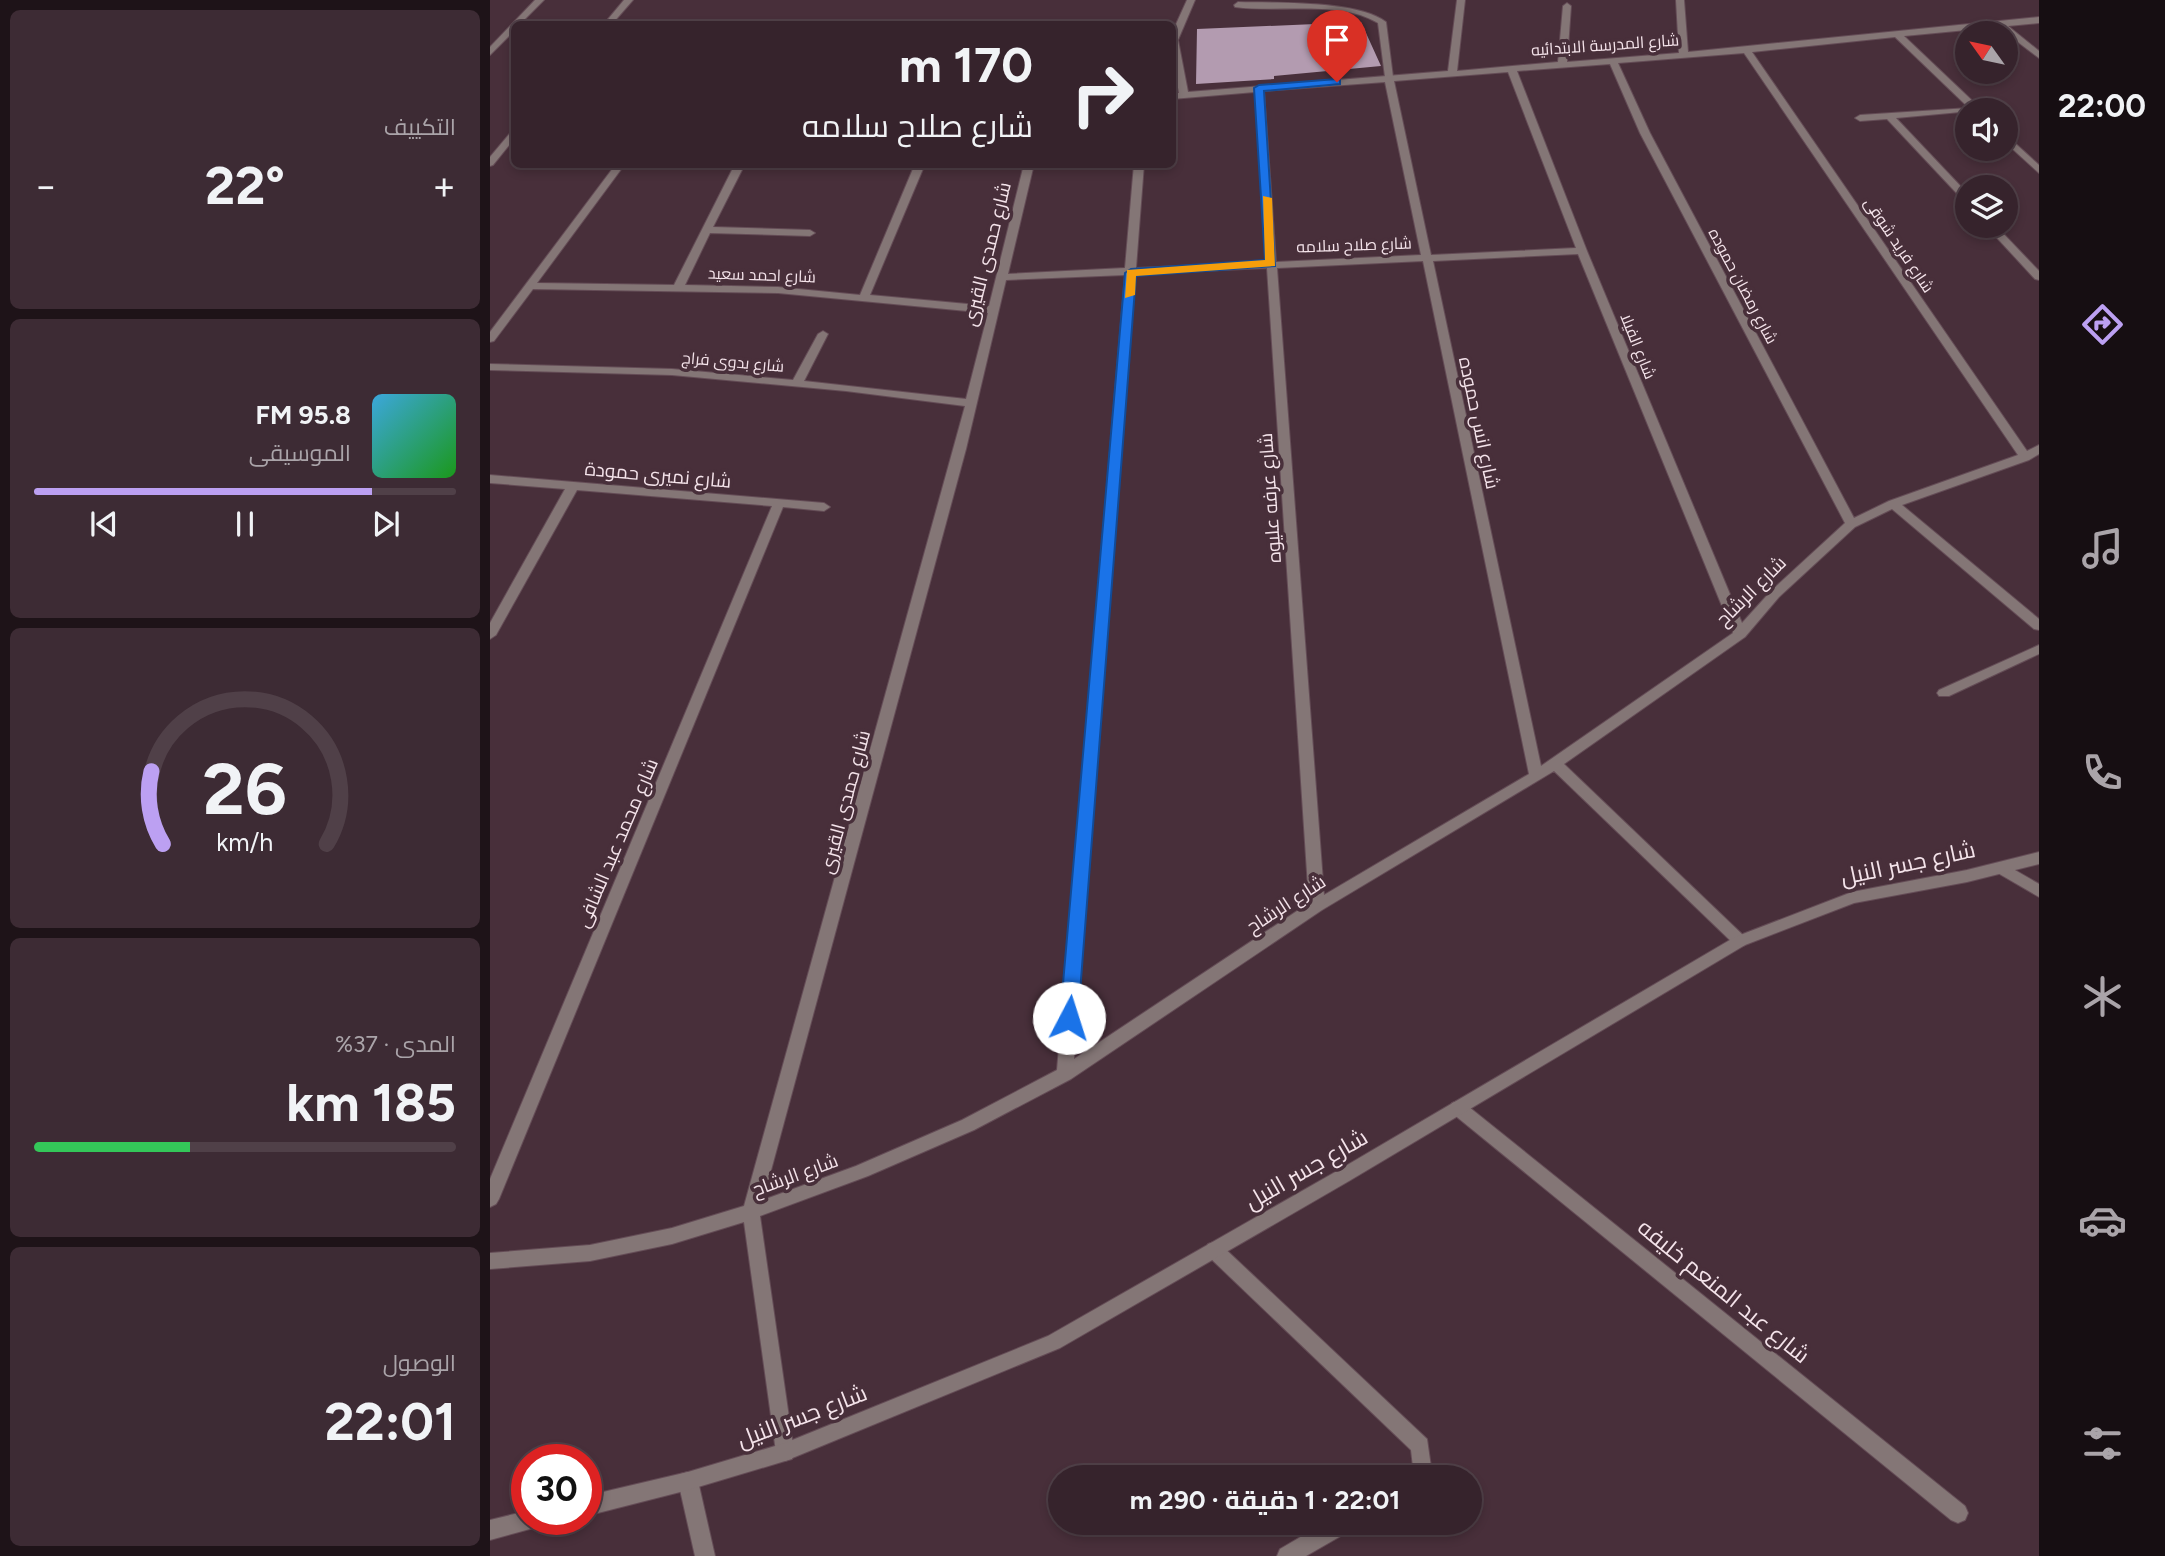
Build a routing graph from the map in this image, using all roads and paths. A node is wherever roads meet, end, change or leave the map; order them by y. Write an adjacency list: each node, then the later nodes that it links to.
1 (540, 0): 8 (street)
2 (629, 0): 9 (street)
3 (1191, 0): 15 (street)
4 (1461, 0): 25 (street)
5 (1679, 0): 20 (street)
6 (1238, 5): 26 (street, شارع انس حموده)
7 (1567, 6): 23 (street)
8 (519, 21)
9 (611, 21)
10 (2038, 21): 11 (street, شارع المدرسة الابتدائيه)
11 (2018, 23)
12 (1955, 28): 14 (street, شارع المدرسة الابتدائيه)
13 (511, 29): 19 (street)
14 (1897, 34): 17 (street, شارع المدرسة الابتدائيه); 30 (street)
15 (1176, 35)
16 (2018, 38): 21 (street)
17 (1746, 50): 20 (street, شارع المدرسة الابتدائيه); 63 (street, شارع فريد شوقى)
18 (1176, 51): 28 (street)
19 (490, 52)
20 (1684, 55): 22 (street, شارع المدرسة الابتدائيه)
21 (2039, 55)
22 (1613, 61): 23 (street, شارع المدرسة الابتدائيه); 69 (street, شارع رمضان حموده)
23 (1562, 64): 24 (street, شارع المدرسة الابتدائيه)
24 (1511, 68): 25 (street, شارع المدرسة الابتدائيه); 48 (street, شارع الفيلا)
25 (1452, 72): 26 (street, شارع المدرسة الابتدائيه)
26 (1389, 77): 27 (street, شارع المدرسة الابتدائيه); 49 (street, شارع انس حموده)
27 (1259, 88): 28 (street, شارع المدرسة الابتدائيه); 50 (street, شارع عرفه عليوه)
28 (1184, 95): 29 (street, شارع المدرسة الابتدائيه)
29 (1176, 96)
30 (1964, 98)
31 (1955, 111): 32 (street)
32 (1889, 116): 33 (street); 44 (street)
33 (1860, 118)
34 (511, 137): 36 (street)
35 (2018, 150): 43 (street)
36 (494, 153): 37 (street)
37 (490, 163)
38 (618, 168): 54 (street)
39 (738, 168): 45 (street)
40 (918, 168): 56 (street)
41 (1028, 168): 52 (street, شارع حمدى القيرى)
42 (1139, 168): 51 (street)
43 (2039, 170)
44 (1955, 187)
45 (707, 230): 46 (street); 55 (street)
46 (810, 233)
47 (2003, 238): 53 (street)
48 (1582, 251): 49 (street, شارع صلاح سلامه); 71 (street, شارع الفيلا)
49 (1427, 258): 50 (street, شارع صلاح سلامه); 76 (street, شارع انس حموده)
50 (1271, 263): 51 (street, شارع صلاح سلامه); 80 (street, شارع عرفه عليوه)
51 (1131, 273): 52 (street, شارع صلاح سلامه); 82 (street)
52 (1001, 277): 57 (street, شارع حمدى القيرى)
53 (2039, 277)
54 (529, 286): 55 (street, شارع احمد سعيد); 59 (street)
55 (678, 288): 56 (street, شارع احمد سعيد)
56 (865, 296): 57 (street, شارع احمد سعيد)
57 (993, 310): 62 (street, شارع حمدى القيرى)
58 (823, 334): 61 (street)
59 (490, 339)
60 (490, 367): 61 (street, شارع بدوى فراج)
61 (797, 383): 62 (street, شارع بدوى فراج)
62 (971, 403): 85 (street, شارع حمدى القيرى)
63 (2032, 453): 67 (street, شارع الرشاح)
64 (490, 479): 65 (street, شارع نميرى حمودة)
65 (573, 486): 66 (street, شارع نميرى حمودة); 72 (street)
66 (779, 503): 68 (street, شارع نميرى حمودة); 84 (street, شارع محمد عبد الشافى)
67 (1894, 504): 69 (street, شارع الرشاح); 70 (street)
68 (824, 506)
69 (1851, 524): 71 (street, شارع الرشاح)
70 (2039, 626)
71 (1740, 634): 75 (street, شارع الرشاح)
72 (490, 635)
73 (2039, 649): 74 (street)
74 (1944, 693)
75 (1554, 763): 76 (street, شارع الرشاح); 81 (street)
76 (1536, 776): 80 (street, شارع الرشاح)
77 (2039, 858): 78 (street, شارع جسر النيل)
78 (2001, 868): 79 (street); 81 (street, شارع جسر النيل)
79 (2039, 891)
80 (1317, 906): 82 (street, شارع الرشاح)
81 (1740, 941): 83 (street, شارع جسر النيل)
82 (1065, 1073): 85 (street, شارع الرشاح)
83 (1458, 1108): 86 (street, شارع جسر النيل); 92 (street, شارع عبد المنعم خليفه)
84 (490, 1199)
85 (751, 1212): 87 (street, شارع الرشاح); 88 (street, شارع حمدى القيرى)
86 (1214, 1250): 88 (street, شارع جسر النيل); 89 (street)
87 (490, 1261)
88 (785, 1452): 90 (street, شارع جسر النيل)
89 (1422, 1465)
90 (688, 1481): 91 (street, شارع جسر النيل); 96 (street)
91 (602, 1502)
92 (1958, 1513)
93 (511, 1525): 94 (street)
94 (490, 1530)
95 (1323, 1535): 97 (street)
96 (705, 1556)
97 (1287, 1556)

